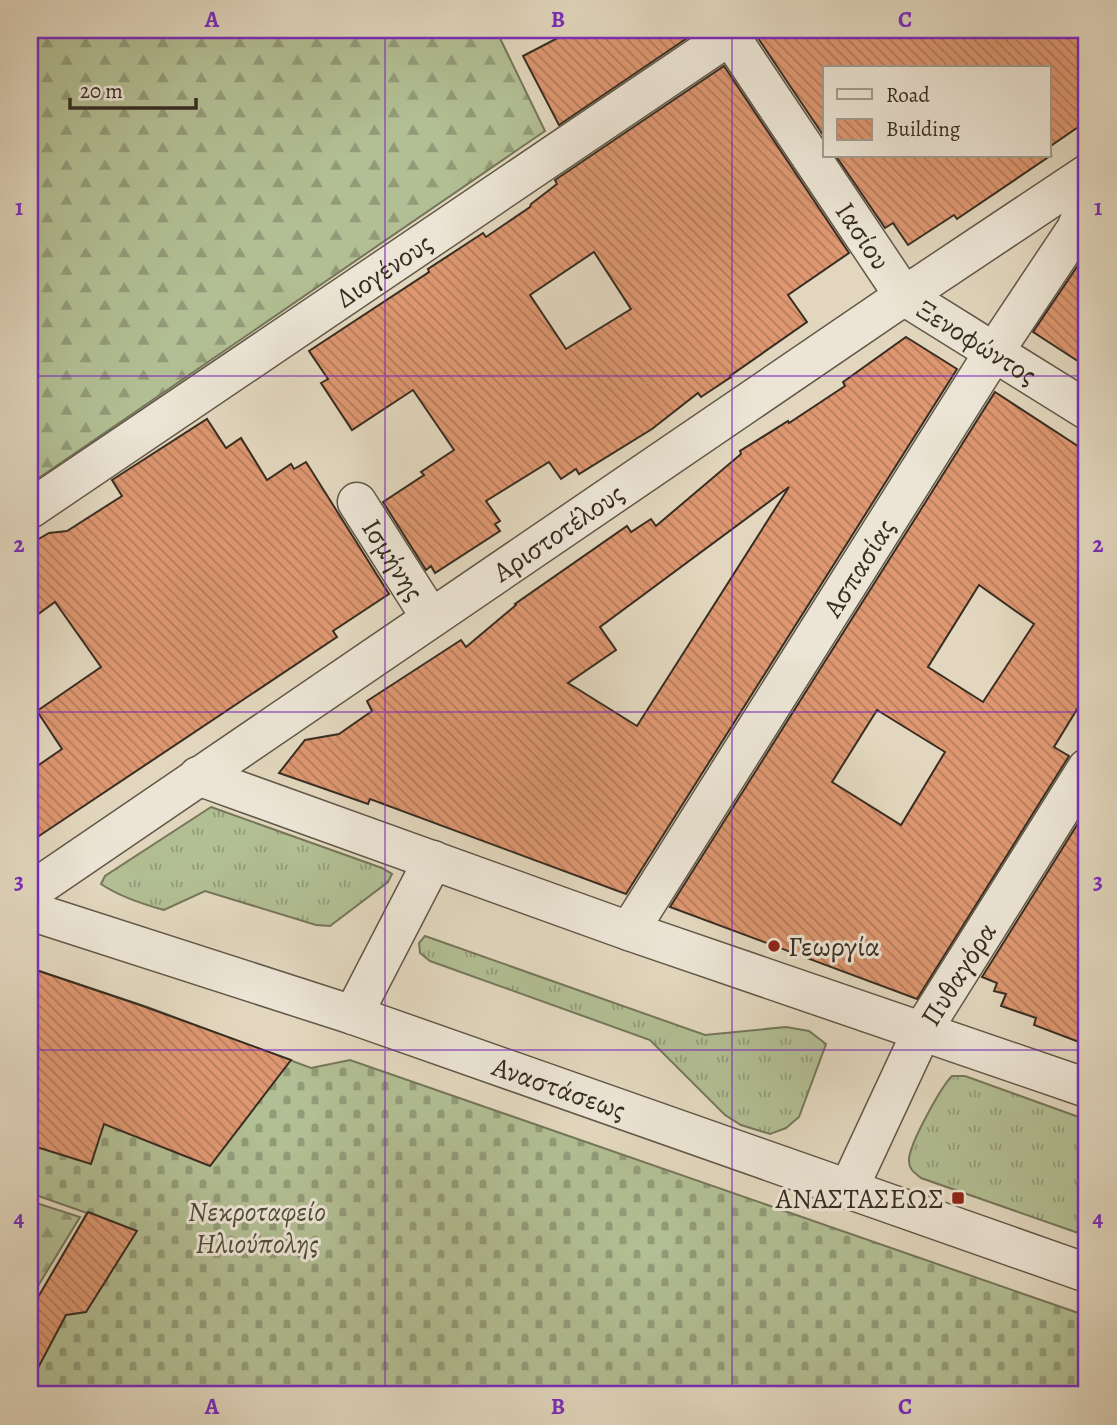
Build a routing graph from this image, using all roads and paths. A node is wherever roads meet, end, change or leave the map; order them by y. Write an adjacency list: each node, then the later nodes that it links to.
1 (734, 33): 4 (street, Ιασίου); 8 (street, Διογένους)
2 (1087, 174): 4 (street, Αριστοτέλους)
3 (1087, 202): 5 (street, Ασπασίας)
4 (904, 296): 5 (street, Ξενοφώντος); 9 (street, Αριστοτέλους)
5 (994, 352): 6 (street, Ξενοφώντος); 15 (street, Ασπασίας)
6 (1087, 410)
7 (357, 502): 9 (street, Ισμήνης)
8 (30, 509)
9 (431, 618): 11 (street, Αριστοτέλους)
10 (1087, 768): 17 (street, Πυθαγόρα)
11 (198, 776): 12 (street); 13 (street, Αριστοτέλους)
12 (433, 860): 15 (street); 16 (street)
13 (30, 892)
14 (30, 911): 16 (street, Αναστάσεως)
15 (629, 930): 17 (street)
16 (353, 1015): 19 (street, Αναστάσεως)
17 (922, 1031): 18 (street); 19 (street, Πυθαγόρα)
18 (1087, 1088)
19 (848, 1190): 20 (street, Αναστάσεως)
20 (1087, 1273)

